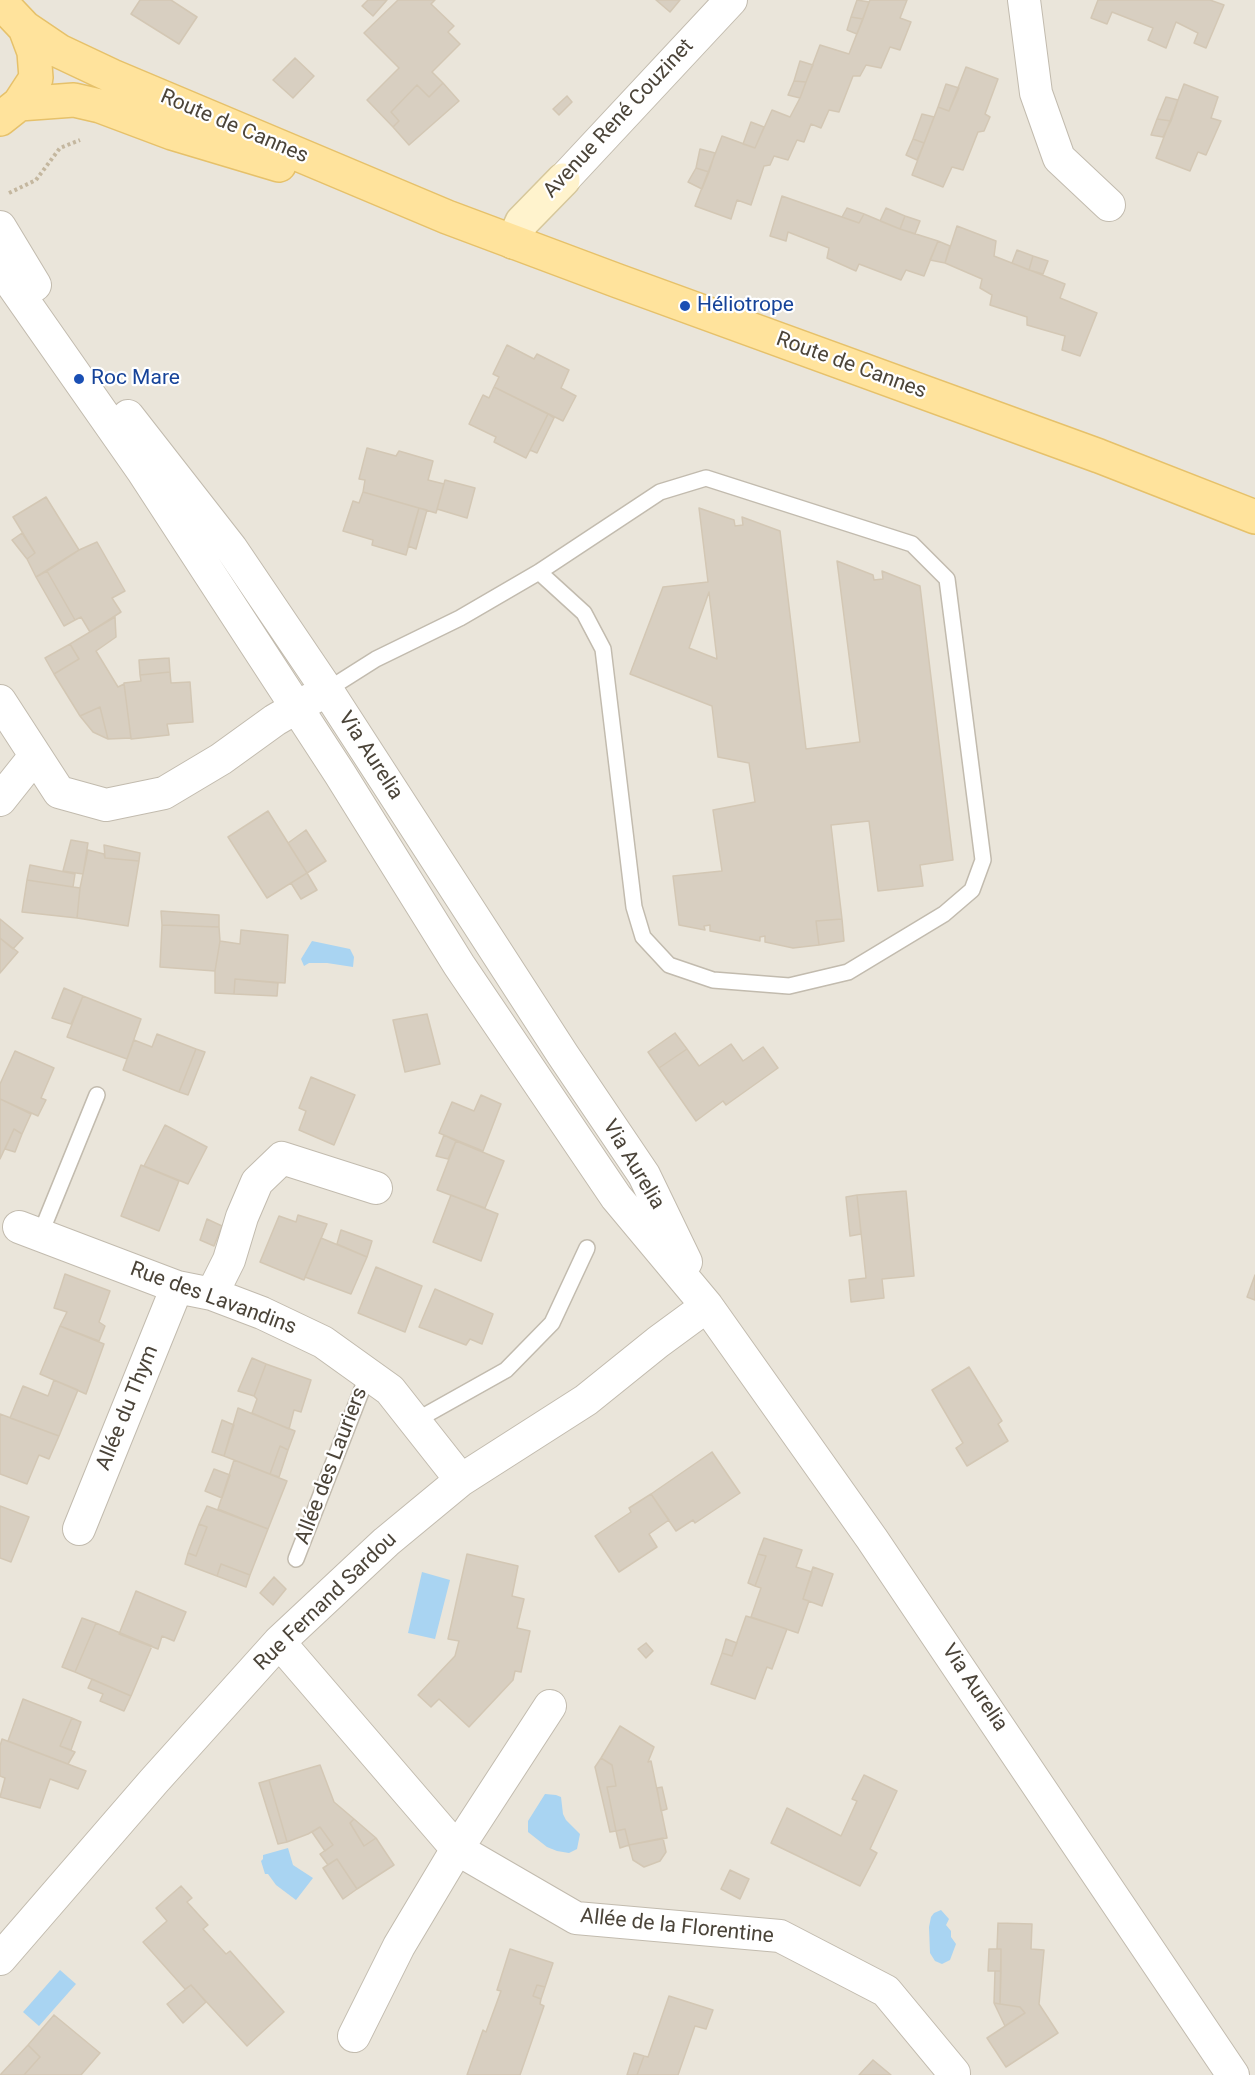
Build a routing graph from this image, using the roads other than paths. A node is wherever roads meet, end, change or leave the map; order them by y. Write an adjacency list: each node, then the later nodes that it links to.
1 (731, 0): 6 (street, Avenue René Couzinet)
2 (1024, 0): 7 (street)
3 (0, 6): 4 (main road, Route de Cannes)
4 (25, 28): 5 (main road); 8 (main road, Route de Cannes)
5 (5, 116): 8 (main road, Route de Cannes)
6 (563, 180): 10 (street, Avenue René Couzinet)
7 (1109, 205)
8 (447, 217): 10 (main road, Route de Cannes)
9 (0, 227): 14 (street, Via Aurelia)
10 (513, 242): 12 (main road, Route de Cannes)
11 (0, 267): 16 (street, Via Aurelia)
12 (1255, 517)
13 (539, 572): 13 (lane); 14 (lane)
14 (327, 690): 16 (street); 25 (street, Via Aurelia)
15 (0, 702): 17 (street)
16 (296, 707): 17 (street); 25 (street, Via Aurelia)
17 (35, 756): 18 (street)
18 (0, 800)
19 (97, 1095): 21 (lane)
20 (376, 1188): 24 (street)
21 (30, 1231): 23 (street, Rue des Lavandins)
22 (587, 1248): 27 (lane)
23 (177, 1287): 24 (street, Rue des Lavandins); 29 (street, Allée du Thym)
24 (212, 1294): 26 (street, Rue des Lavandins)
25 (707, 1306): 28 (street, Rue Fernand Sardou); 37 (street, Via Aurelia)
26 (368, 1374): 27 (street, Rue des Lavandins); 30 (lane, Allée des Lauriers)
27 (415, 1421): 28 (street, Rue des Lavandins)
28 (461, 1480): 31 (street, Rue Fernand Sardou)
29 (79, 1529)
30 (296, 1559)
31 (279, 1642): 33 (street, Allée de la Florentine); 34 (street, Rue Fernand Sardou)
32 (550, 1706): 33 (street)
33 (457, 1849): 35 (street); 36 (street, Allée de la Florentine)
34 (0, 1959)
35 (354, 2036)
36 (954, 2075)
37 (1233, 2075)

